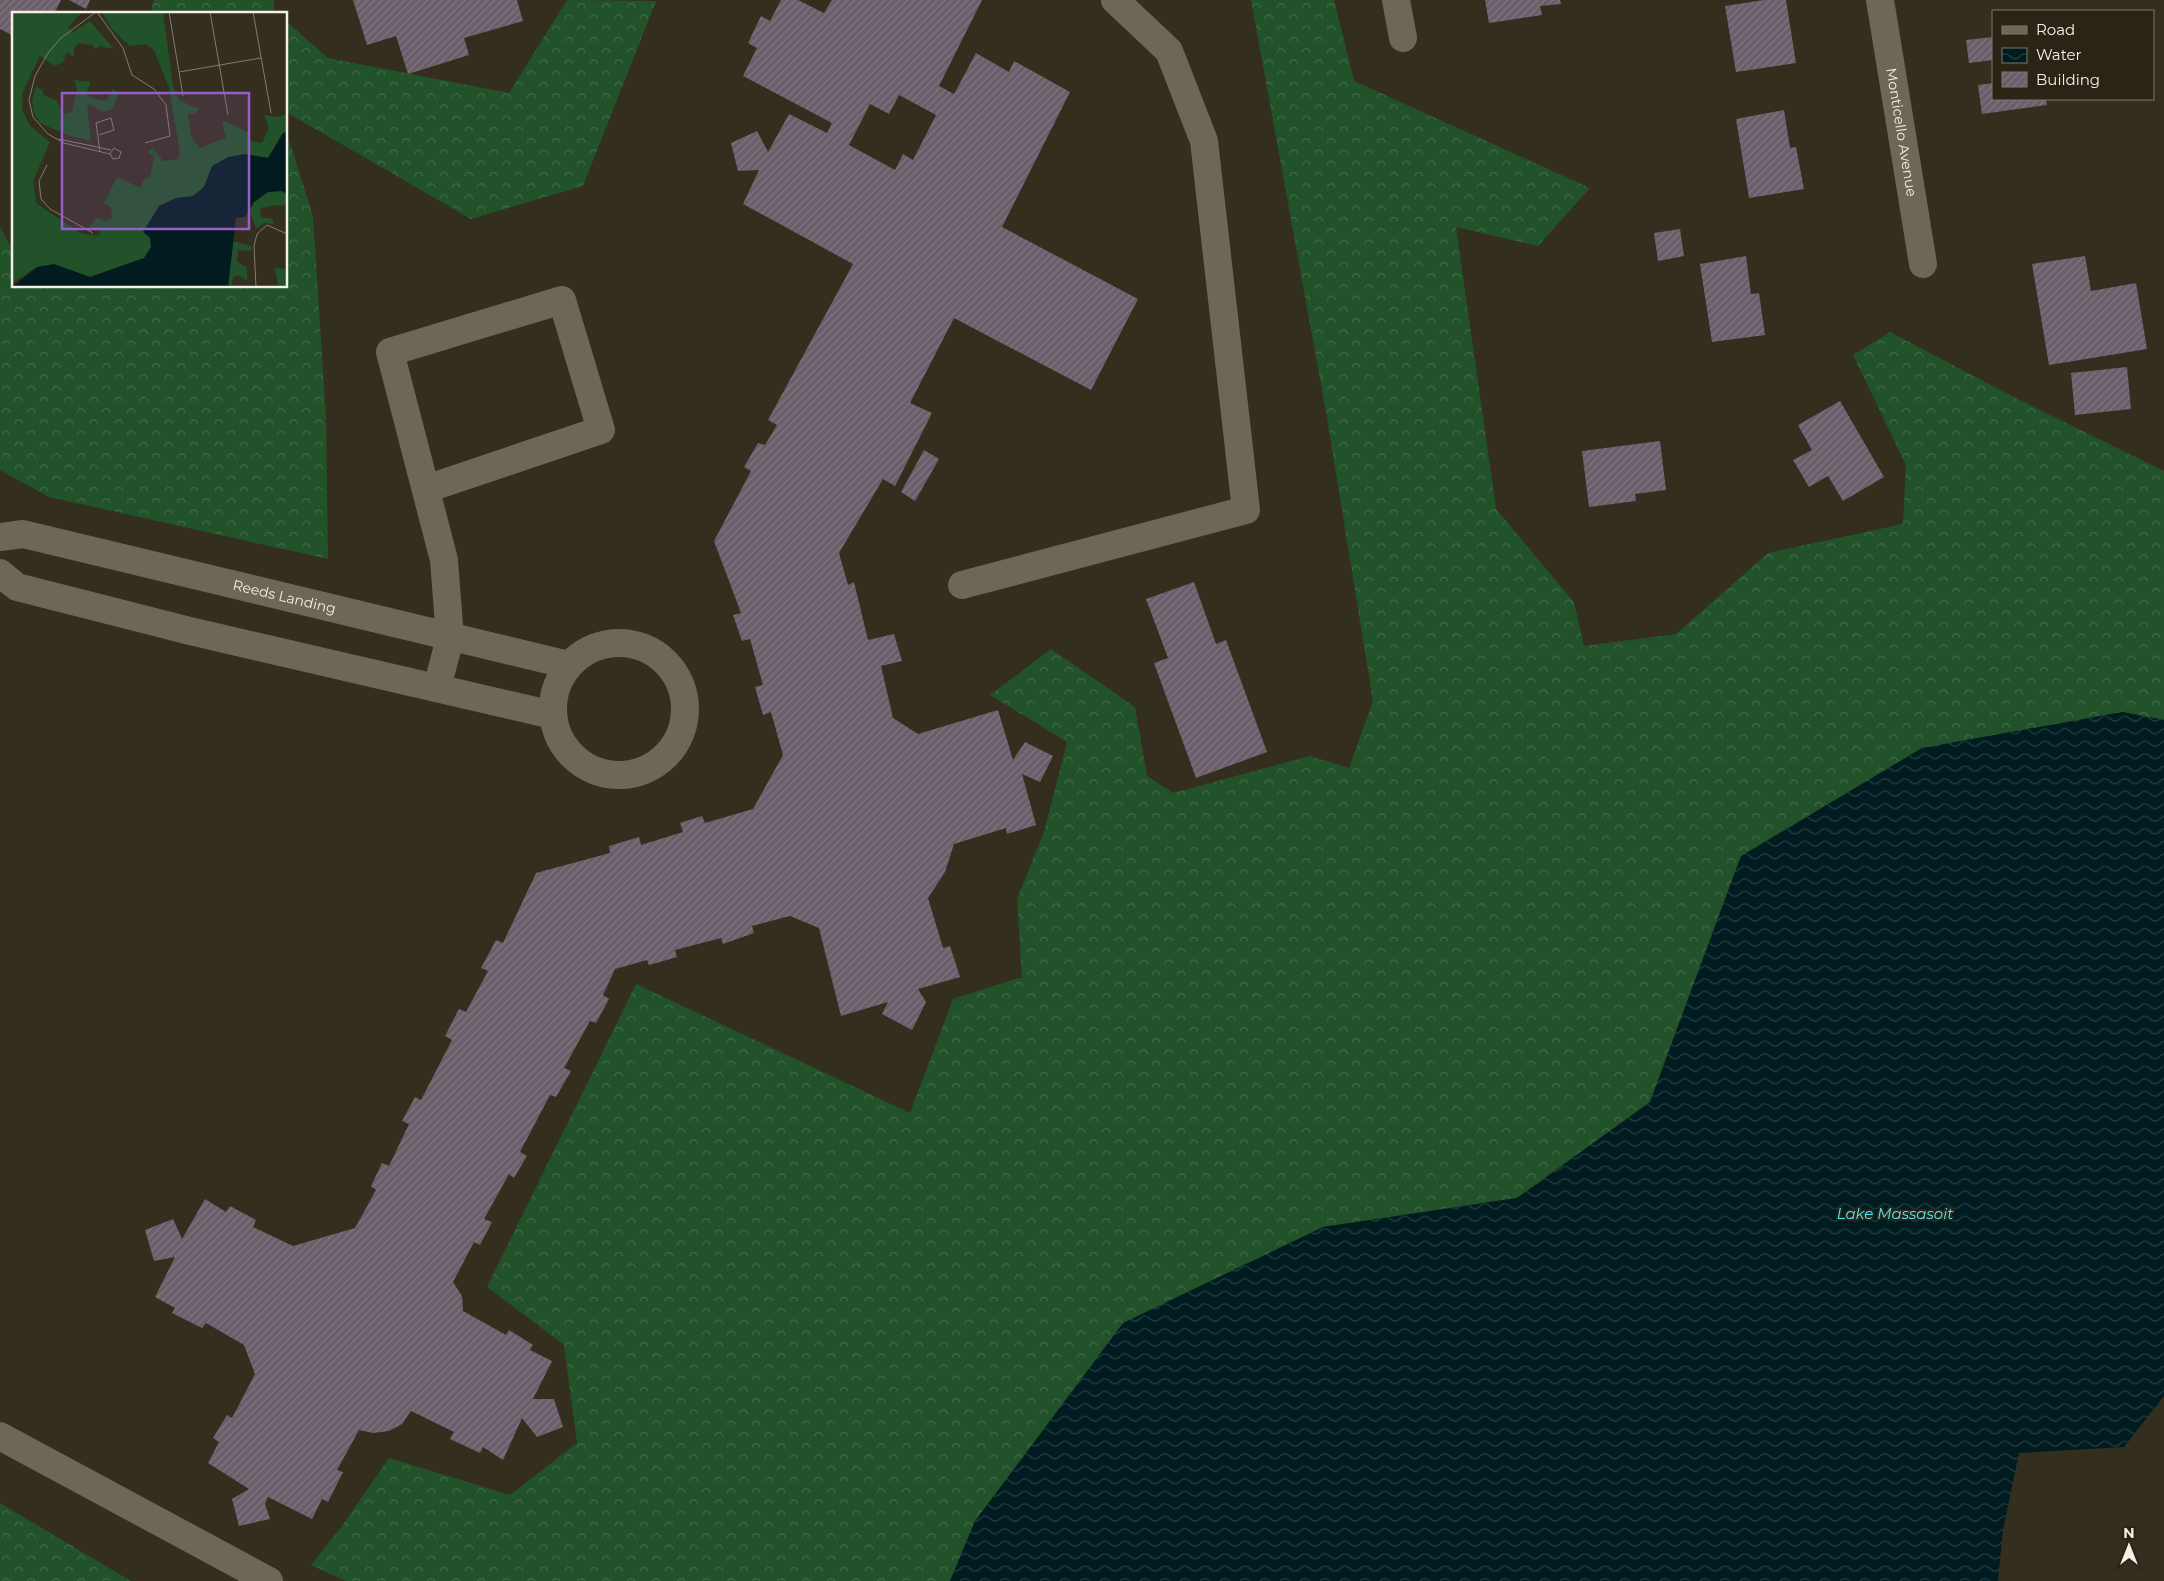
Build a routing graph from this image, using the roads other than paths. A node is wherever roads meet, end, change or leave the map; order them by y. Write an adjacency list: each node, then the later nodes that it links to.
1 (1115, 0): 9 (street)
2 (1396, 0): 4 (street)
3 (1880, 0): 5 (street, Monticello Avenue)
4 (1403, 38)
5 (1923, 264)
6 (426, 489): 6 (street); 10 (street)
7 (0, 537): 10 (street, Reeds Landing)
8 (0, 573): 12 (street)
9 (962, 585)
10 (450, 638): 11 (street, Reeds Landing); 12 (street)
11 (569, 665): 13 (street); 13 (street)
12 (437, 688): 13 (street)
13 (552, 715)
14 (0, 1436): 15 (street)
15 (269, 1581)

